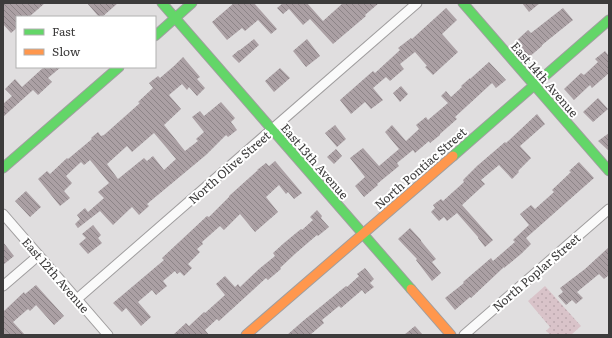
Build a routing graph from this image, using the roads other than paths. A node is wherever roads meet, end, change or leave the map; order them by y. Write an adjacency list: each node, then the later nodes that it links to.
1 (162, 3): 5 (street, East 13th Avenue)
2 (192, 3): 5 (street)
3 (417, 3): 10 (street, North Olive Street)
4 (463, 3): 9 (street, East 14th Avenue)
5 (175, 18): 7 (street); 10 (street, East 13th Avenue)
6 (609, 20): 9 (street, North Pontiac Street)
7 (156, 35)
8 (118, 68): 11 (street)
9 (534, 84): 12 (street, East 14th Avenue); 15 (street, North Pontiac Street)
10 (272, 129): 15 (street, East 13th Avenue); 18 (street, North Olive Street)
11 (3, 168)
12 (609, 171)
13 (609, 209): 22 (street, North Poplar Street)
14 (3, 214): 16 (street, East 12th Avenue)
15 (363, 234): 20 (street, North Pontiac Street); 21 (street, East 13th Avenue)
16 (39, 255): 17 (street); 18 (street, East 12th Avenue)
17 (3, 286)
18 (76, 299): 19 (street, East 12th Avenue)
19 (108, 335)
20 (246, 335)
21 (451, 335)
22 (464, 335)

